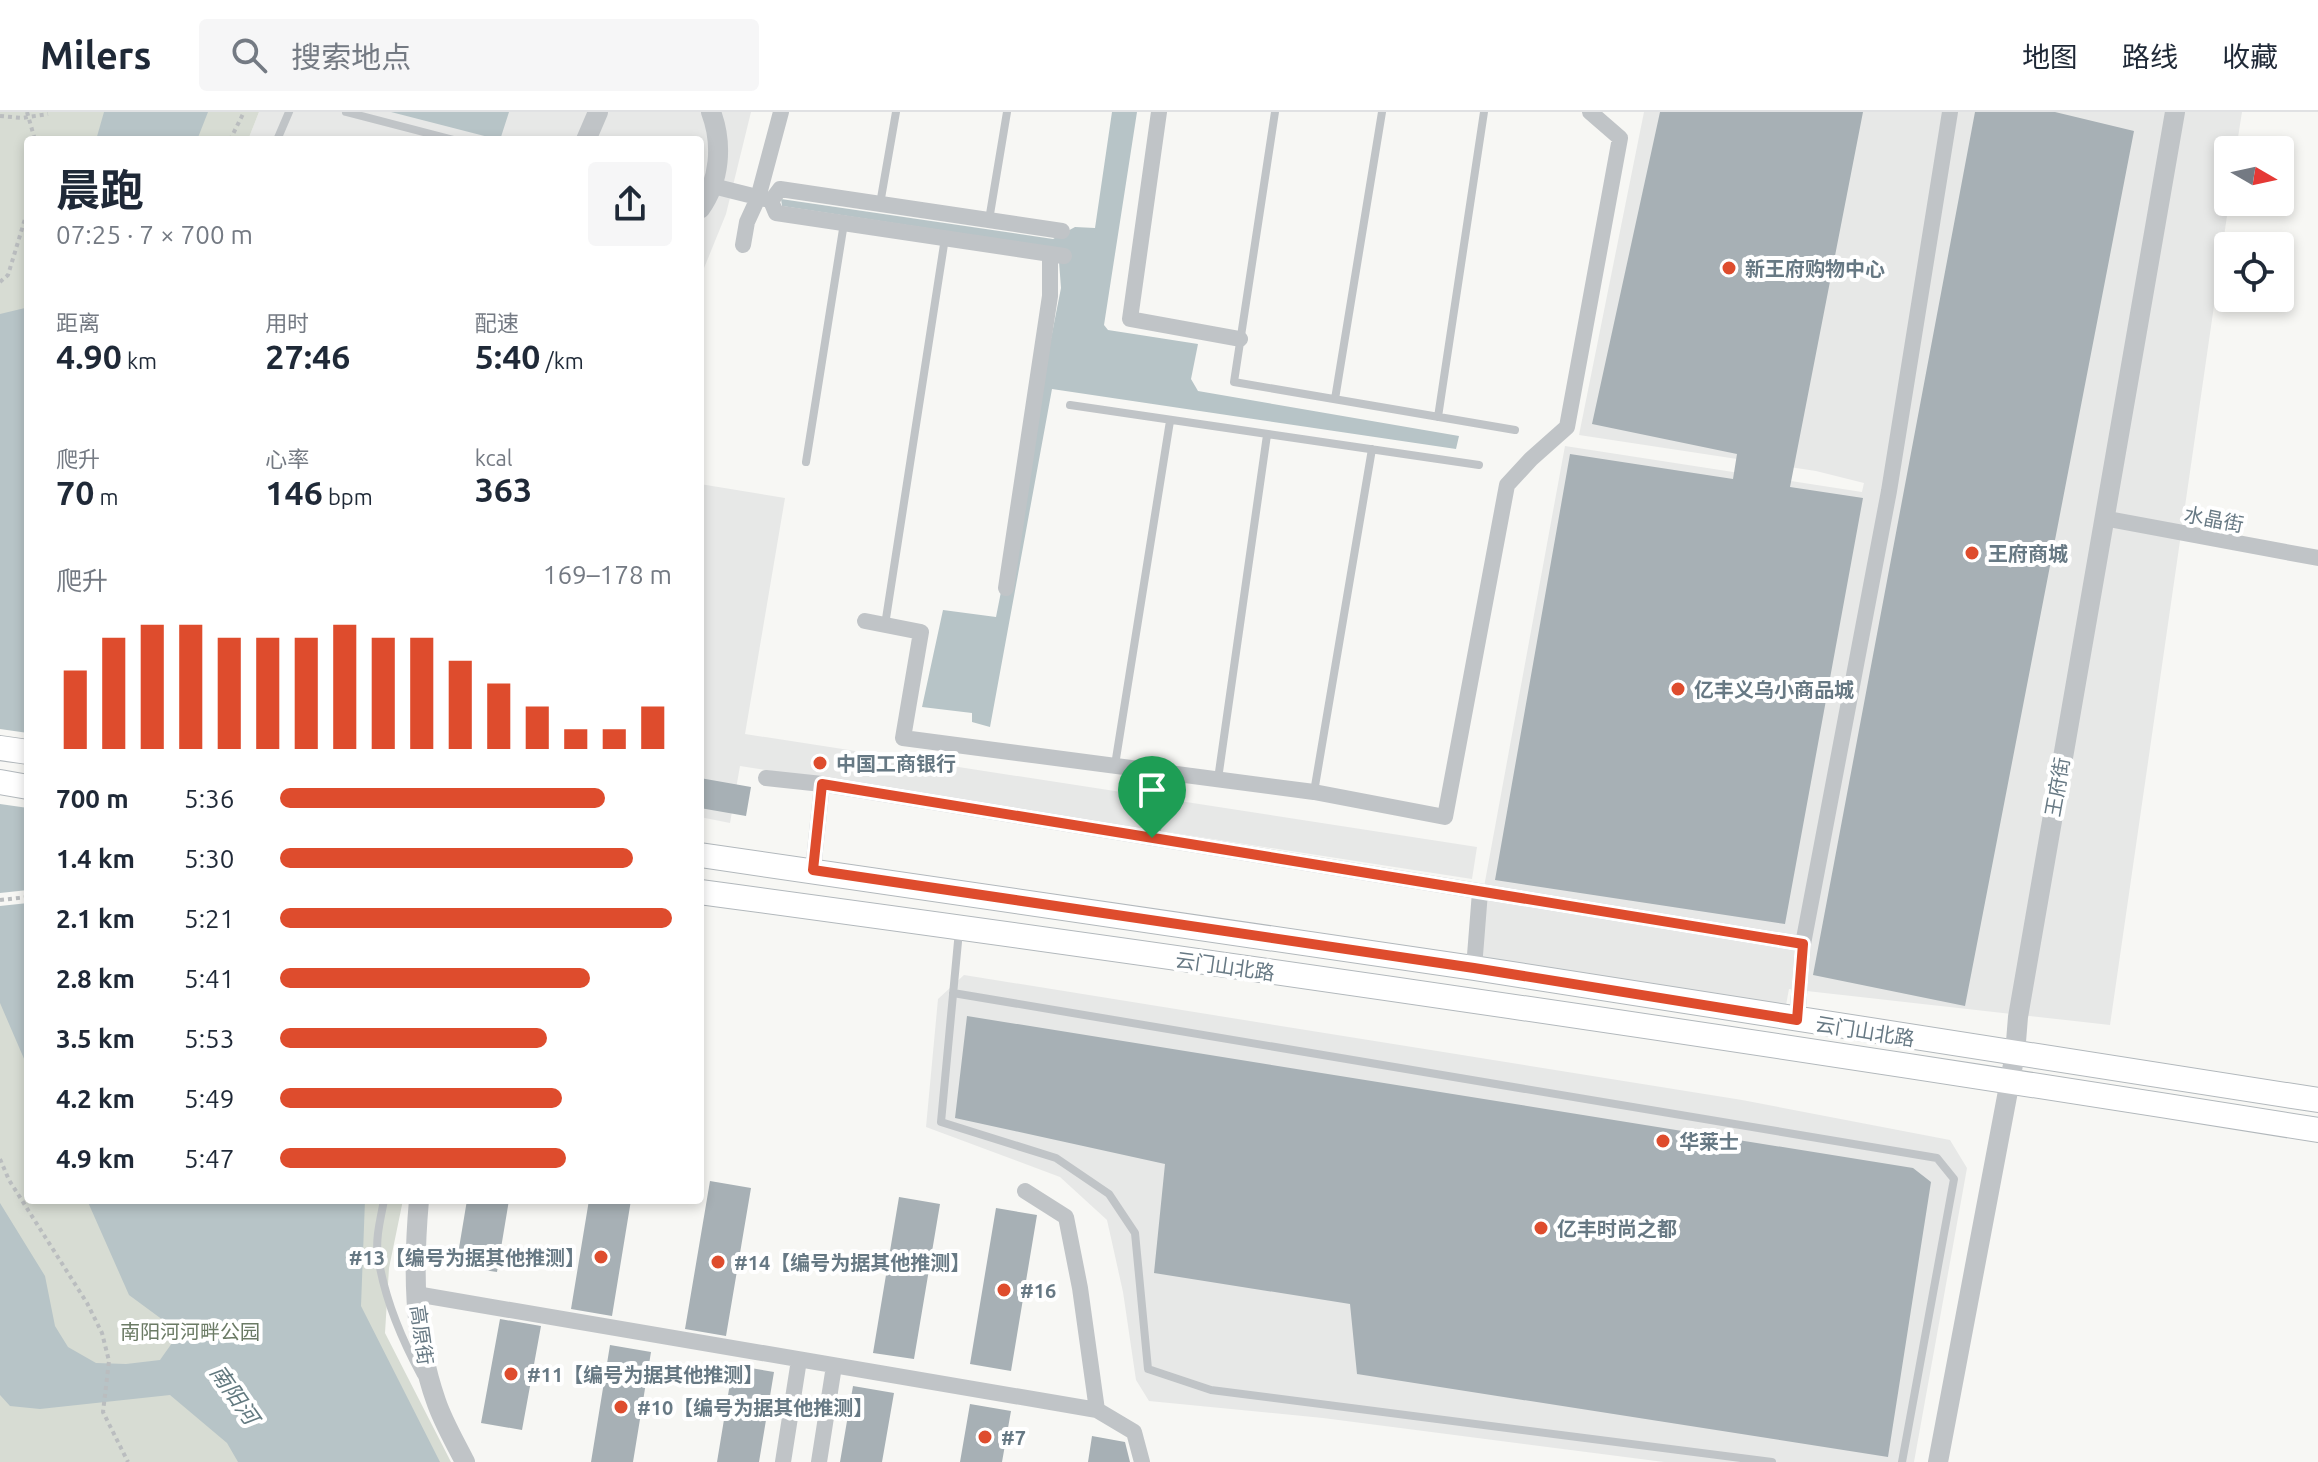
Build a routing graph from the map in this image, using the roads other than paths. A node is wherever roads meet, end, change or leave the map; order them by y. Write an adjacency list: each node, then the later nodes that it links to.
1 (289, 112): 15 (lane)
2 (346, 112): 16 (lane)
3 (598, 112): 17 (street)
4 (711, 112): 18 (street)
5 (781, 112): 19 (street)
6 (896, 112): 21 (lane)
7 (1007, 112): 22 (lane)
8 (1159, 112): 27 (street)
9 (1275, 112): 27 (lane)
10 (1382, 112): 28 (lane)
11 (1484, 112): 30 (lane)
12 (1590, 112): 51 (street)
13 (1950, 112): 58 (street)
14 (2175, 112): 37 (street, 王府街)
15 (279, 136)
16 (439, 136)
17 (588, 136)
18 (713, 186): 19 (street); 20 (street)
19 (764, 199): 21 (street); 23 (street); 26 (street)
20 (704, 202)
21 (880, 204): 22 (street)
22 (989, 220): 24 (street)
23 (844, 223): 25 (street); 35 (lane)
24 (1062, 231)
25 (945, 238): 39 (street); 41 (lane)
26 (743, 245)
27 (1240, 339): 28 (lane)
28 (1335, 399): 30 (lane)
29 (1070, 405): 31 (lane)
30 (1438, 417): 32 (lane)
31 (1170, 421): 33 (lane); 44 (lane)
32 (1515, 430)
33 (1267, 435): 34 (lane); 47 (lane)
34 (1372, 449): 36 (lane); 51 (lane)
35 (806, 462)
36 (1479, 465)
37 (2103, 518): 38 (street, 水晶街); 62 (street, 王府街)
38 (2318, 558)
39 (1006, 588)
40 (865, 621): 41 (street)
41 (885, 625): 44 (street)
42 (0, 748): 43 (main road)
43 (24, 751)
44 (1115, 765): 45 (street)
45 (1161, 771): 47 (street); 52 (street)
46 (766, 778): 49 (street)
47 (1218, 779): 51 (street)
48 (0, 782): 50 (main road)
49 (822, 784): 52 (street); 54 (street)
50 (24, 786)
51 (1314, 792)
52 (1152, 838): 55 (street)
53 (704, 856): 54 (main road, 云门山北路)
54 (813, 870): 59 (main road, 云门山北路)
55 (1480, 892): 58 (street); 59 (street)
56 (704, 893): 57 (main road, 云门山北路)
57 (959, 927): 60 (lane); 63 (main road, 云门山北路)
58 (1803, 944): 61 (street)
59 (1474, 968): 61 (main road, 云门山北路)
60 (953, 993): 78 (lane); 79 (lane)
61 (1797, 1020): 62 (main road, 云门山北路)
62 (2015, 1054): 63 (street, 王府街); 64 (main road, 云门山北路)
63 (2010, 1081): 65 (main road, 云门山北路); 80 (street, 王府街)
64 (2318, 1100)
65 (2318, 1130)
66 (1025, 1191): 73 (street)
67 (383, 1204): 72 (lane)
68 (419, 1204): 69 (street, 高原街)
69 (416, 1294): 70 (street); 72 (street, 高原街)
70 (799, 1360): 71 (street); 75 (street)
71 (834, 1366): 73 (street); 76 (street)
72 (436, 1403): 74 (street, 高原街)
73 (1097, 1410): 77 (street)
74 (465, 1462)
75 (783, 1462)
76 (819, 1462)
77 (1142, 1462)
78 (1772, 1462)
79 (1902, 1462)
80 (1938, 1462)

